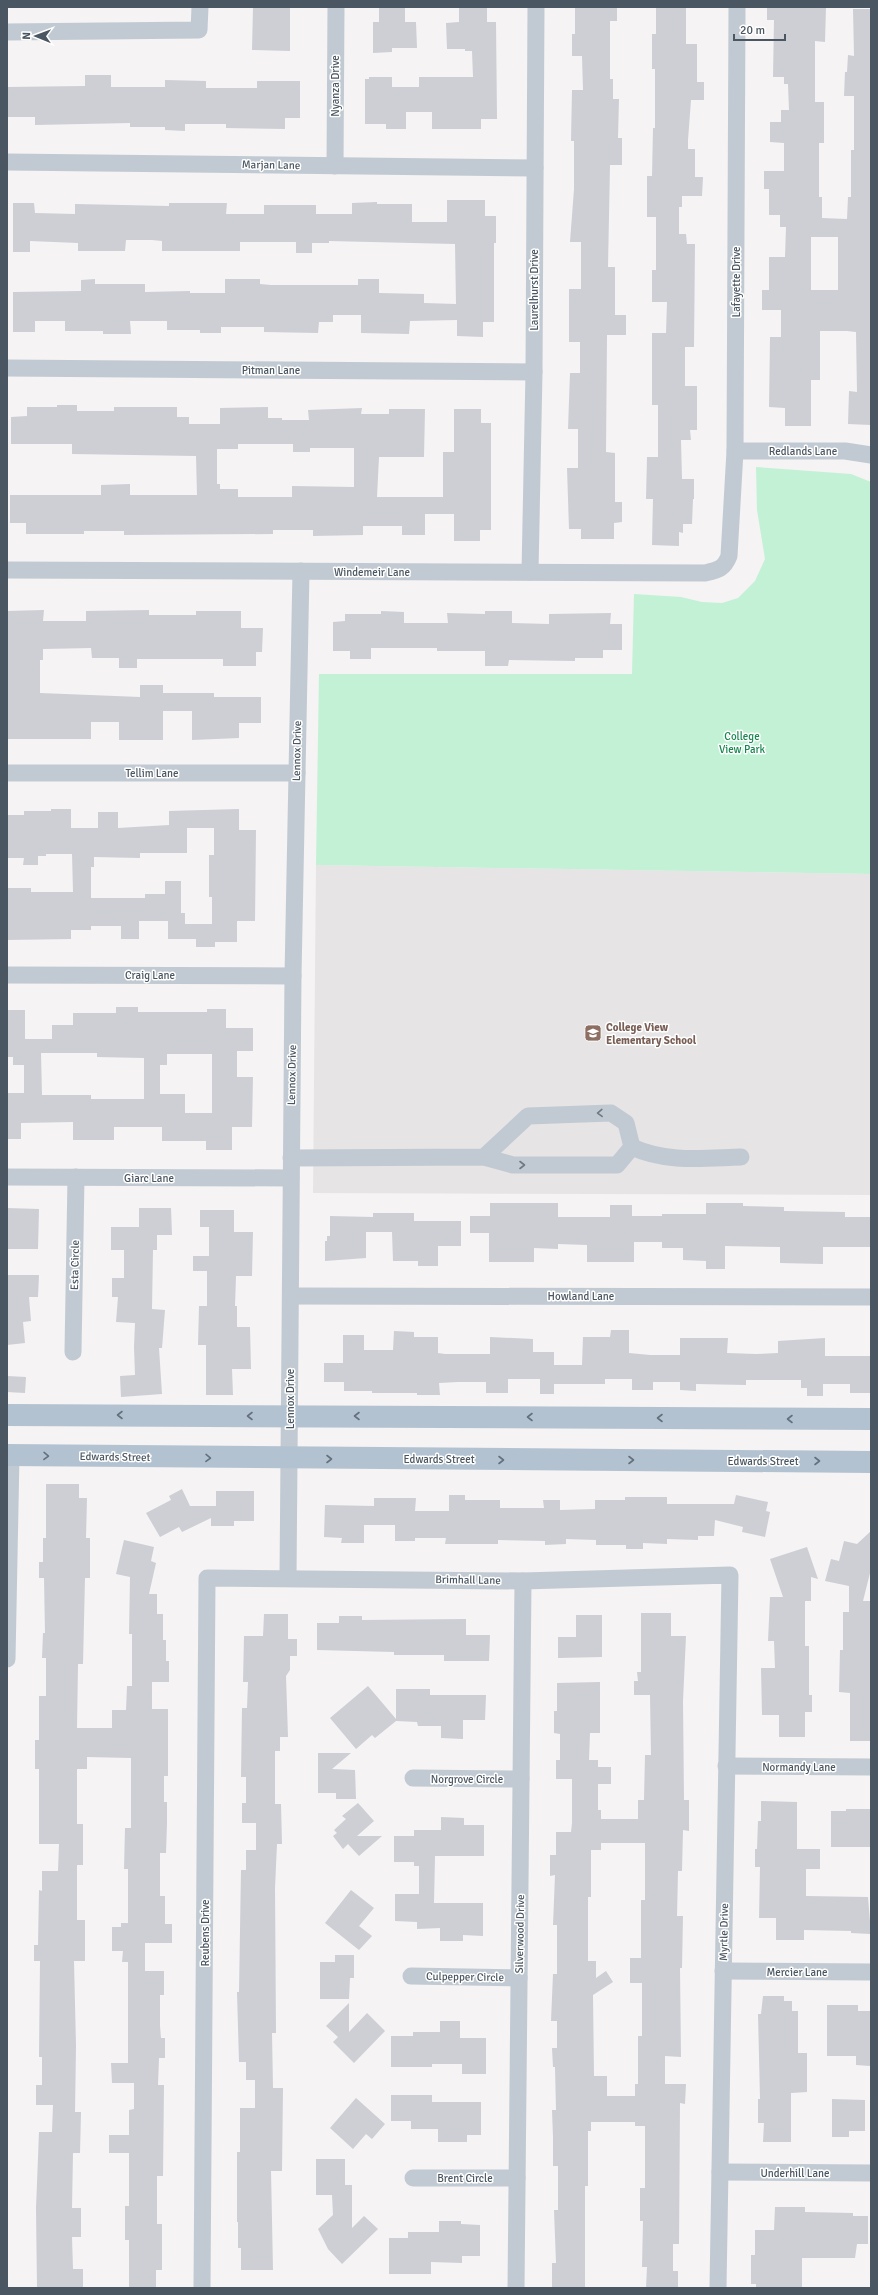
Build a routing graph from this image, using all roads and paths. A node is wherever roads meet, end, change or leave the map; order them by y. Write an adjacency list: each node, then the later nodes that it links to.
1 (200, 7): 5 (street)
2 (336, 7): 7 (street, Nyanza Drive)
3 (536, 7): 8 (street, Laurelhurst Drive)
4 (737, 7): 11 (street, Lafayette Drive)
5 (7, 32)
6 (7, 162): 7 (street, Marjan Lane)
7 (335, 166): 8 (street, Marjan Lane)
8 (535, 168): 10 (street, Laurelhurst Drive)
9 (7, 368): 10 (street, Pitman Lane)
10 (534, 372): 16 (street, Laurelhurst Drive)
11 (734, 451): 12 (street, Redlands Lane); 13 (street, Lafayette Drive)
12 (871, 456)
13 (729, 556): 16 (street, Windemeir Lane)
14 (7, 570): 15 (street, Windemeir Lane)
15 (301, 571): 16 (street, Windemeir Lane); 18 (street, Lennox Drive)
16 (530, 572)
17 (7, 773): 18 (street, Tellim Lane)
18 (297, 773): 20 (street, Lennox Drive)
19 (7, 974): 20 (street, Craig Lane)
20 (294, 976): 24 (street, Lennox Drive)
21 (632, 1147): 22 (street, one-way to 21); 22 (street, one-way to 22); 23 (street)
22 (484, 1156): 24 (street)
23 (741, 1157)
24 (292, 1158): 27 (street, Lennox Drive)
25 (7, 1177): 26 (street, Giarc Lane)
26 (76, 1178): 27 (street, Giarc Lane); 30 (street, Esta Circle)
27 (291, 1178): 28 (street, Lennox Drive)
28 (291, 1296): 29 (street, Howland Lane); 32 (street, Lennox Drive)
29 (871, 1297)
30 (73, 1352)
31 (7, 1415): 32 (main road, one-way to 31)
32 (289, 1416): 33 (main road, one-way to 32); 35 (street, Lennox Drive)
33 (871, 1419)
34 (9, 1455): 35 (main road, Edwards Street, one-way to 35); 37 (street)
35 (290, 1458): 36 (main road, Edwards Street, one-way to 36); 40 (street, Lennox Drive)
36 (871, 1462)
37 (8, 1575): 42 (street)
38 (730, 1575): 41 (street, Brimhall Lane); 43 (street, Myrtle Drive)
39 (207, 1578): 40 (street, Brimhall Lane); 55 (street, Reubens Drive)
40 (288, 1578): 41 (street, Brimhall Lane)
41 (523, 1581): 46 (street, Silverwood Drive)
42 (7, 1659)
43 (726, 1766): 44 (street, Normandy Lane); 47 (street, Myrtle Drive)
44 (871, 1767)
45 (413, 1778): 46 (street, Norgrove Circle)
46 (521, 1779): 50 (street, Silverwood Drive)
47 (723, 1972): 48 (street, Mercier Lane); 51 (street, Myrtle Drive)
48 (871, 1972)
49 (411, 1976): 50 (street, Culpepper Circle)
50 (519, 1978): 54 (street, Silverwood Drive)
51 (720, 2172): 52 (street, Underhill Lane); 57 (street, Myrtle Drive)
52 (871, 2173)
53 (413, 2178): 54 (street, Brent Circle)
54 (517, 2178): 56 (street, Silverwood Drive)
55 (202, 2288)
56 (516, 2288)
57 (718, 2288)

